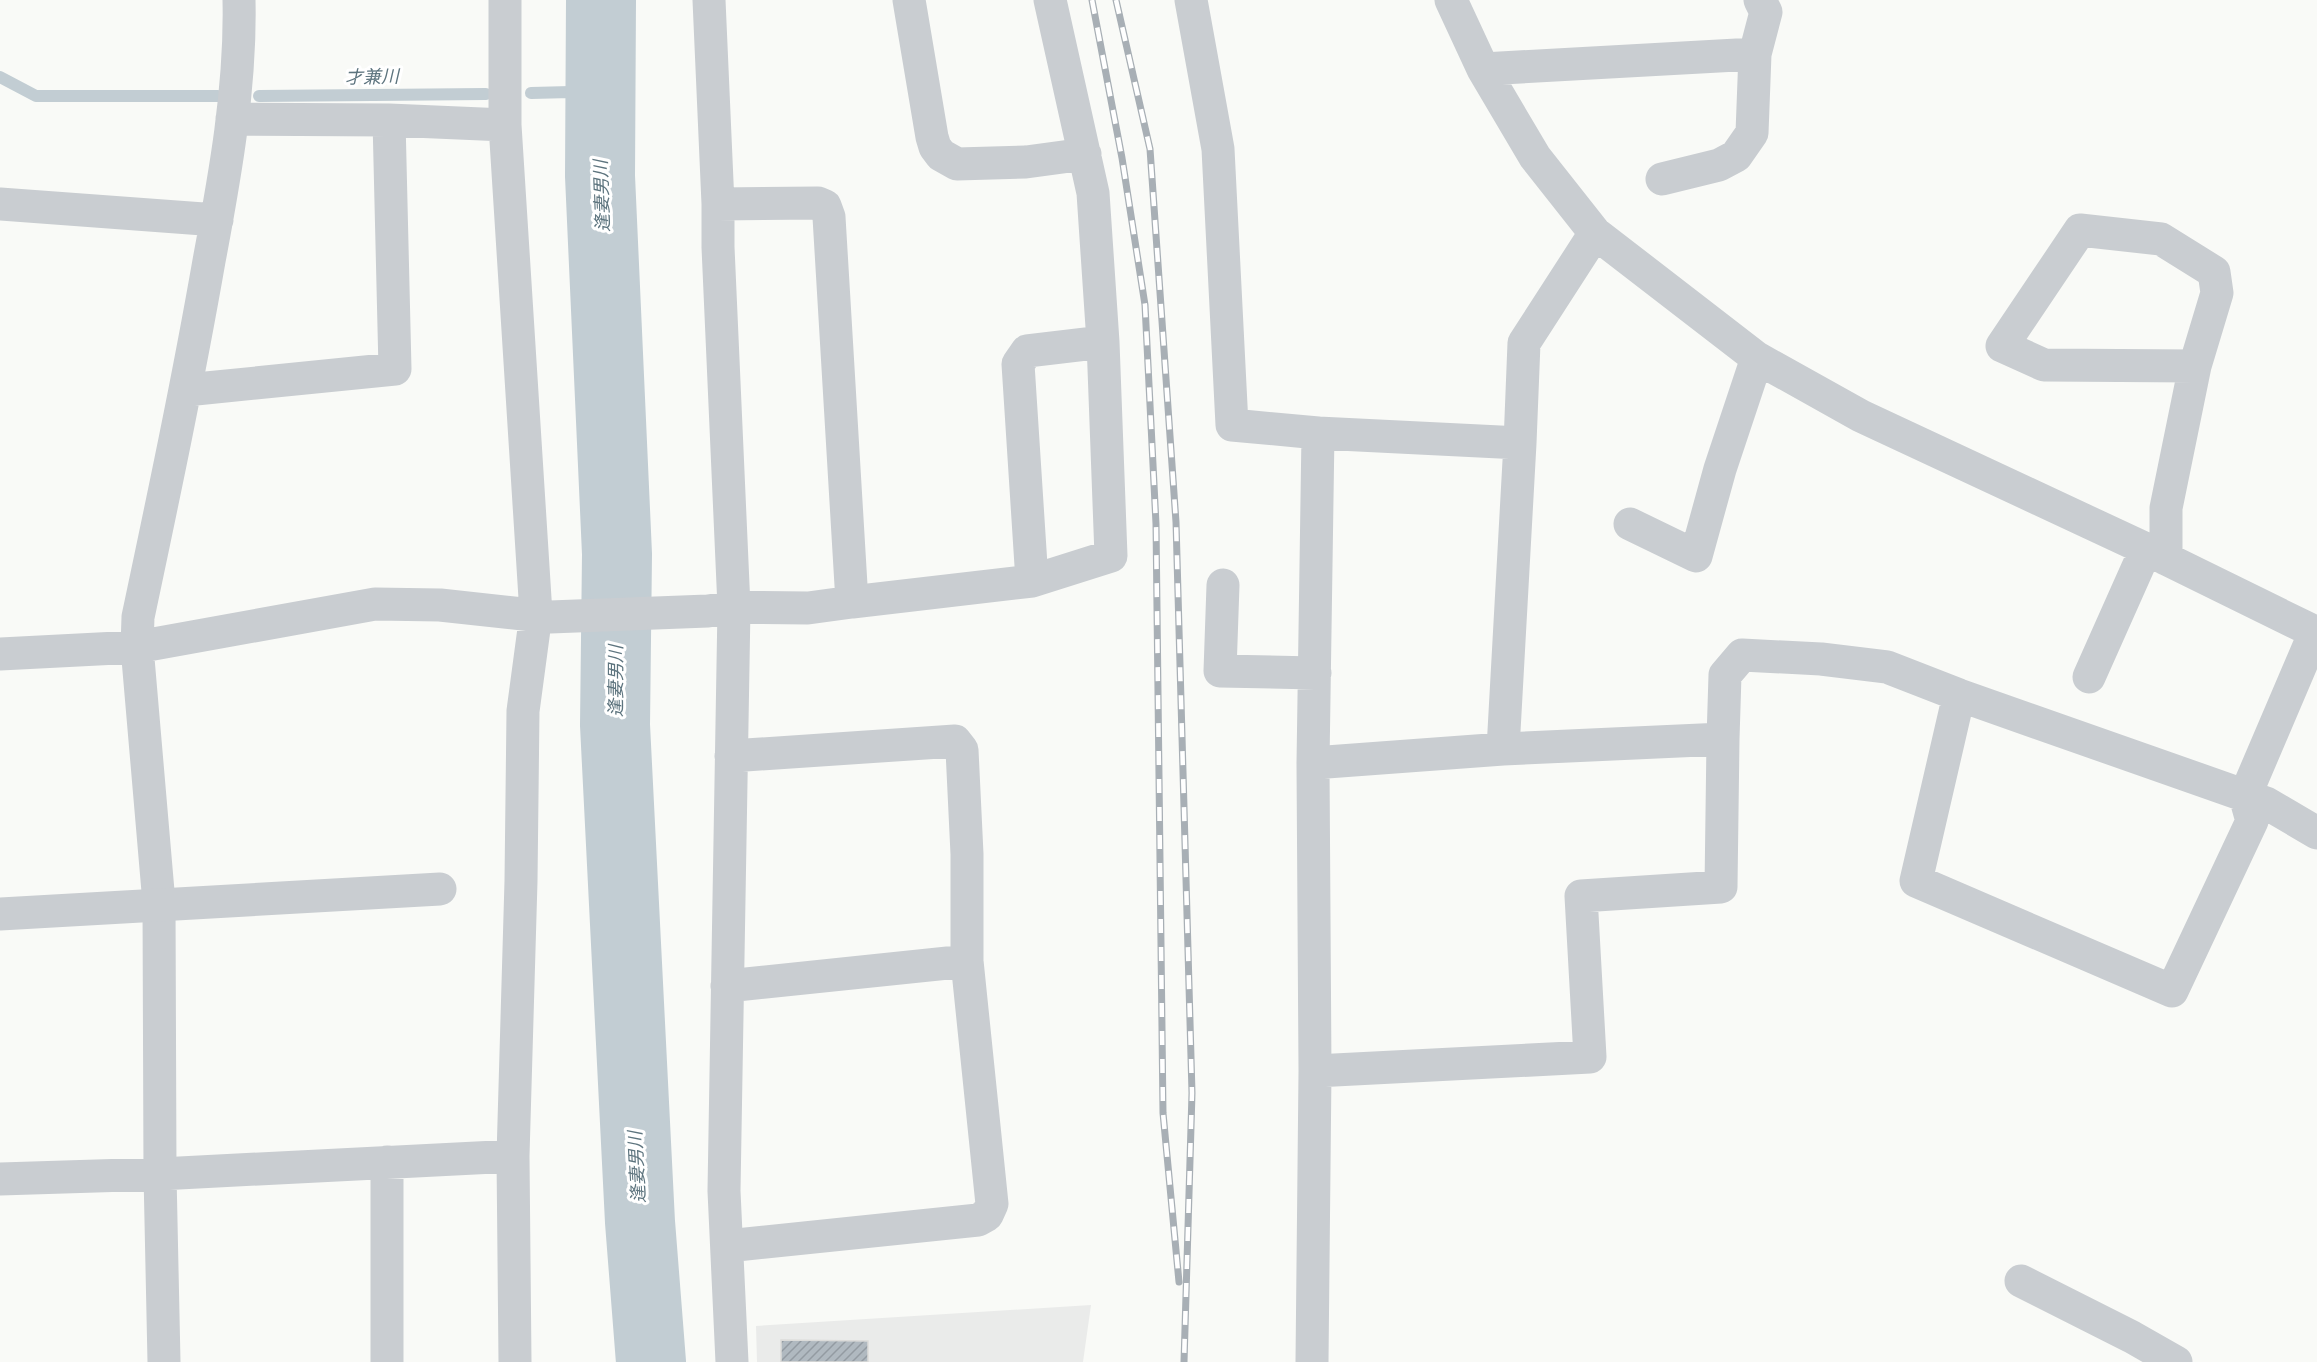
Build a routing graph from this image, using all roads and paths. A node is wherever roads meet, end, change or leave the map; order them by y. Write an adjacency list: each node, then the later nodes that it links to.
1 (239, 0): 11 (street)
2 (505, 0): 13 (street)
3 (709, 0): 17 (street)
4 (909, 0): 14 (street)
5 (1050, 0): 14 (street)
6 (1191, 0): 24 (street)
7 (1451, 0): 10 (street)
8 (1760, 0): 9 (street)
9 (1755, 54): 10 (street); 15 (street)
10 (1484, 69): 19 (street)
11 (232, 119): 12 (street); 18 (street)
12 (389, 120): 13 (street); 23 (street)
13 (505, 125): 32 (street)
14 (1085, 154): 20 (street)
15 (1662, 179)
16 (0, 204): 18 (street)
17 (718, 204): 30 (street); 31 (street)
18 (217, 220): 23 (street)
19 (1595, 233): 21 (street); 25 (street)
20 (1103, 342): 28 (street); 28 (street)
21 (1757, 358): 26 (street); 27 (street)
22 (2195, 366): 22 (street); 27 (street)
23 (186, 390): 34 (street)
24 (1318, 433): 25 (street); 36 (street)
25 (1520, 443): 40 (street)
26 (1630, 524)
27 (2156, 554): 33 (street); 37 (street)
28 (1032, 581): 30 (street)
29 (1223, 585): 36 (street)
30 (852, 602): 31 (street)
31 (721, 609): 32 (street); 41 (street)
32 (543, 615): 34 (street); 51 (street)
33 (2316, 633): 43 (street)
34 (137, 647): 35 (street); 46 (street)
35 (0, 654)
36 (1315, 673): 42 (street)
37 (2089, 677)
38 (1959, 695): 39 (street); 43 (street); 43 (street)
39 (1723, 739): 40 (street); 50 (street)
40 (1503, 749): 42 (street)
41 (731, 756): 48 (street); 49 (street)
42 (1313, 763): 50 (street)
43 (2245, 796): 44 (street)
44 (2317, 833)
45 (440, 889): 46 (street)
46 (159, 903): 47 (street); 53 (street)
47 (0, 914)
48 (967, 961): 49 (street); 55 (street)
49 (727, 986): 55 (street)
50 (1315, 1071): 61 (street)
51 (513, 1156): 52 (street); 59 (street)
52 (387, 1162): 53 (street); 58 (street)
53 (159, 1174): 54 (street); 57 (street)
54 (0, 1179)
55 (727, 1246): 60 (street)
56 (2021, 1281): 62 (street)
57 (164, 1362)
58 (387, 1362)
59 (515, 1362)
60 (732, 1362)
61 (1312, 1362)
62 (2176, 1362)

